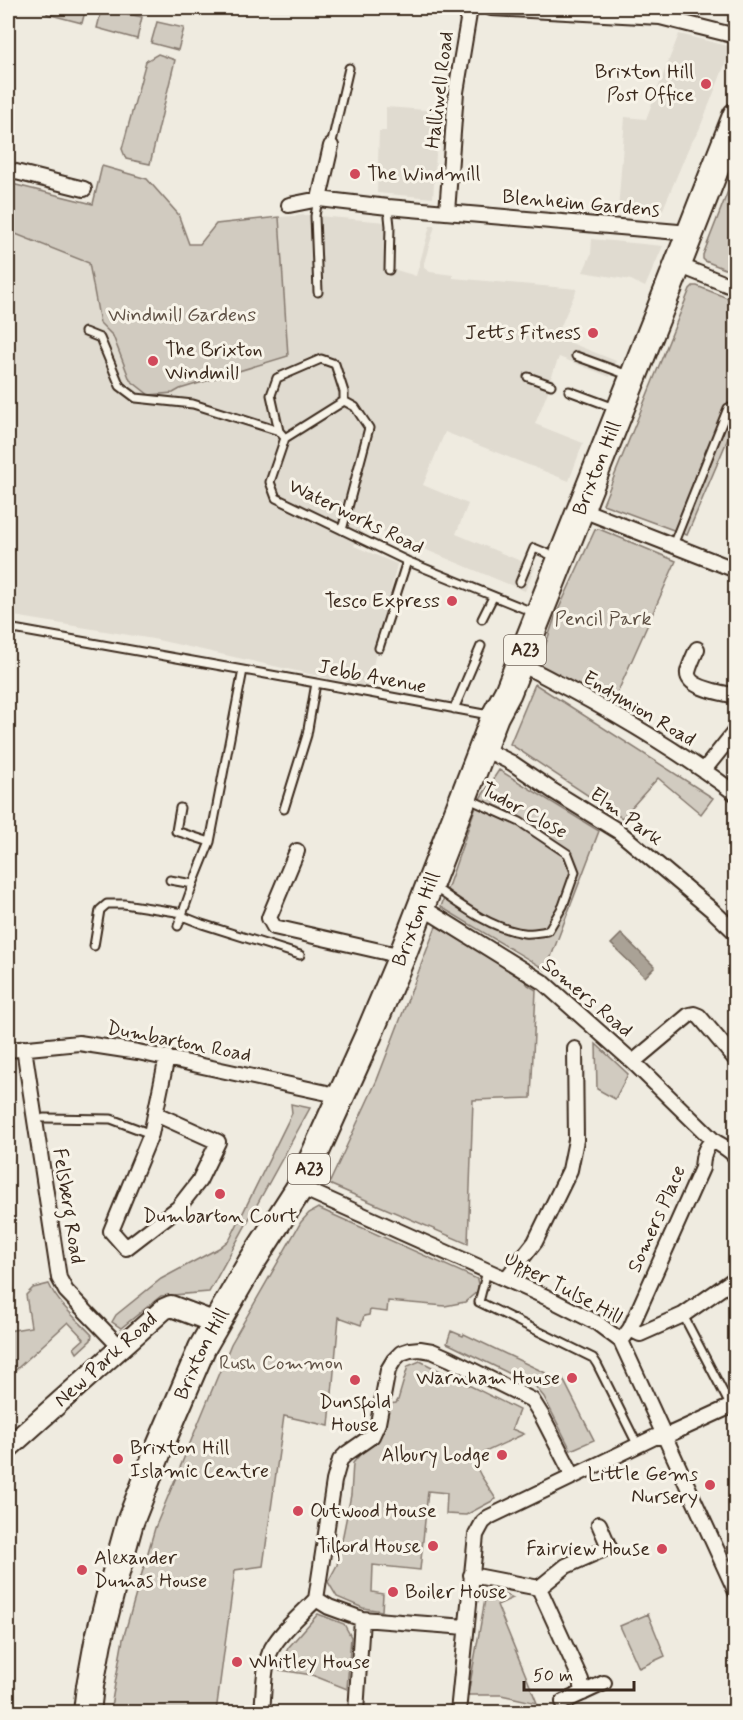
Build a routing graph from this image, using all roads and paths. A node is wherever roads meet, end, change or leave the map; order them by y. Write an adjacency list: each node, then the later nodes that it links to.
1 (470, 8): 12 (street, Halliwell Road)
2 (491, 8): 3 (street)
3 (735, 36)
4 (350, 68): 6 (lane)
5 (735, 116): 13 (highway, Brixton Hill / A23)
6 (331, 146): 9 (street)
7 (8, 170): 8 (street)
8 (84, 189)
9 (319, 199): 10 (street, Blenheim Gardens); 11 (street, Blenheim Gardens); 17 (lane)
10 (289, 205)
11 (388, 207): 12 (street, Blenheim Gardens); 15 (lane)
12 (447, 212): 13 (street, Blenheim Gardens)
13 (690, 233): 14 (highway, Brixton Hill / A23)
14 (678, 265): 16 (street); 21 (highway, Brixton Hill / A23)
15 (389, 270)
16 (735, 288)
17 (318, 292)
18 (85, 332): 27 (lane)
19 (576, 356): 21 (lane)
20 (528, 377): 22 (lane)
21 (634, 377): 26 (highway, Brixton Hill / A23)
22 (551, 385)
23 (569, 392): 26 (lane)
24 (344, 401): 27 (lane); 28 (lane); 30 (lane)
25 (728, 408): 31 (lane)
26 (620, 410): 29 (highway, Brixton Hill / A23)
27 (279, 431): 28 (lane)
28 (285, 438): 30 (lane, Waterworks Road)
29 (580, 509): 31 (street); 32 (highway, Brixton Hill / A23)
30 (342, 530): 33 (lane, Waterworks Road)
31 (673, 545): 34 (street)
32 (561, 559): 35 (lane); 37 (highway, Brixton Hill / A23)
33 (406, 561): 36 (lane, Waterworks Road); 41 (lane)
34 (735, 570)
35 (520, 582)
36 (493, 597): 37 (lane, Waterworks Road); 38 (lane)
37 (539, 615): 43 (highway, Brixton Hill / A23)
38 (482, 619)
39 (8, 628): 44 (lane, Jebb Avenue)
40 (481, 646): 47 (lane)
41 (379, 648)
42 (697, 649): 46 (street)
43 (519, 663): 48 (highway, Brixton Hill / A23); 51 (street, Endymion Road)
44 (243, 670): 45 (lane, Jebb Avenue); 56 (lane)
45 (316, 683): 47 (lane, Jebb Avenue); 55 (lane)
46 (735, 696)
47 (454, 709): 48 (lane, Jebb Avenue)
48 (495, 717): 50 (highway, Brixton Hill / A23)
49 (735, 730): 51 (street)
50 (482, 748): 53 (highway, Brixton Hill / A23); 63 (street, Elm Park)
51 (704, 770): 52 (street, Endymion Road)
52 (735, 794)
53 (464, 797): 60 (highway, Brixton Hill / A23); 60 (lane, Tudor Close)
54 (180, 808): 56 (lane)
55 (284, 809)
56 (210, 842): 59 (lane)
57 (297, 851): 66 (street)
58 (170, 880): 59 (lane)
59 (193, 884): 61 (lane)
60 (425, 895): 66 (highway, Brixton Hill / A23); 72 (street, Somers Road)
61 (182, 914): 62 (lane); 64 (lane); 65 (lane)
62 (178, 926)
63 (735, 933)
64 (94, 946)
65 (300, 955)
66 (402, 956): 73 (highway, Brixton Hill / A23)
67 (24, 1048): 69 (street, Dumbarton Road); 70 (street, Dumbarton Road); 87 (street, Felsberg Road)
68 (575, 1049): 82 (street)
69 (8, 1050)
70 (166, 1057): 73 (street, Dumbarton Road); 74 (street)
71 (735, 1060): 72 (street)
72 (633, 1062): 77 (street, Somers Road)
73 (341, 1097): 79 (highway, Brixton Hill / A23)
74 (156, 1114): 76 (street); 76 (street)
75 (44, 1118): 76 (lane)
76 (151, 1134)
77 (714, 1140): 78 (street); 85 (street, Somers Place)
78 (734, 1153)
79 (300, 1187): 80 (street, Upper Tulse Hill); 84 (highway, Brixton Hill / A23)
80 (487, 1271): 82 (street, Upper Tulse Hill); 90 (lane)
81 (735, 1278): 83 (street)
82 (506, 1280): 86 (street, Upper Tulse Hill)
83 (683, 1315): 85 (street); 88 (lane)
84 (216, 1323): 87 (street, New Park Road); 103 (highway, Brixton Hill / A23)
85 (630, 1329): 86 (street, Somers Place)
86 (621, 1341): 89 (street, Upper Tulse Hill)
87 (120, 1347): 91 (street, New Park Road)
88 (733, 1405): 89 (street)
89 (666, 1436): 90 (street); 95 (street, Upper Tulse Hill)
90 (638, 1446): 92 (street)
91 (8, 1448)
92 (573, 1476): 94 (street); 97 (street)
93 (599, 1524): 96 (street)
94 (471, 1575): 96 (street); 99 (street)
95 (734, 1583)
96 (539, 1588): 101 (street)
97 (316, 1599): 98 (street); 104 (street)
98 (362, 1619): 99 (street); 105 (street)
99 (466, 1627): 106 (street)
100 (604, 1683): 101 (street)
101 (583, 1693): 102 (street)
102 (562, 1702)
103 (87, 1713)
104 (262, 1713)
105 (356, 1713)
106 (458, 1713)

